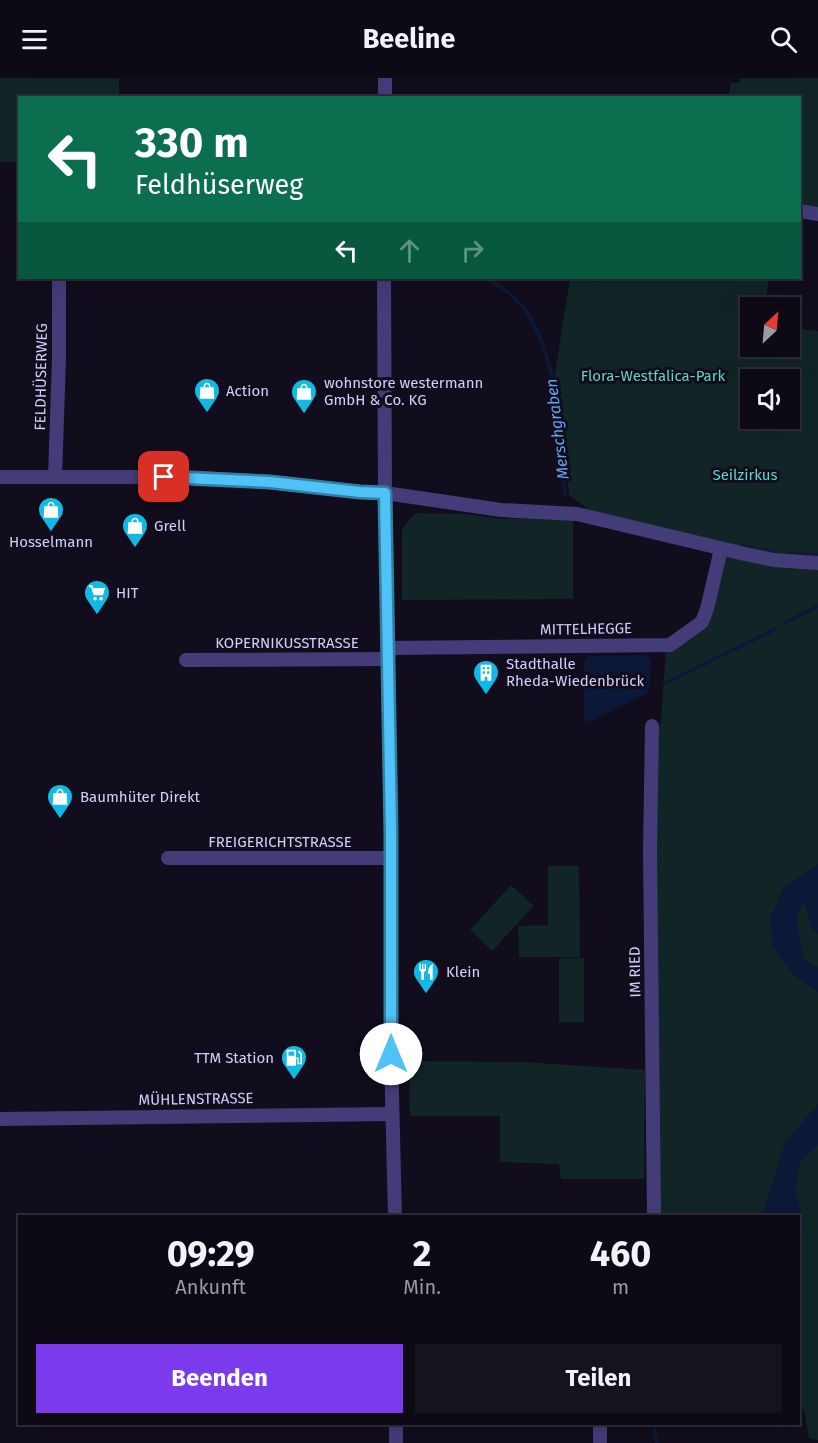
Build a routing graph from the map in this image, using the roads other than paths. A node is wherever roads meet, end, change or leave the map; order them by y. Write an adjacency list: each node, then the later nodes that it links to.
1 (385, 78): 2 (street)
2 (385, 96)
3 (801, 211): 4 (street)
4 (818, 214)
5 (58, 279): 8 (street, FELDHÜSERWEG)
6 (384, 279): 9 (street)
7 (0, 477): 8 (street)
8 (55, 477): 9 (street)
9 (385, 493): 10 (street); 12 (street)
10 (721, 549): 11 (street); 12 (street, MITTELHEGGE)
11 (818, 563)
12 (388, 653): 13 (street, KOPERNIKUSSTRASSE); 16 (street)
13 (186, 660)
14 (652, 726): 20 (street, IM RIED)
15 (168, 858): 16 (street, FREIGERICHTSTRASSE)
16 (392, 858): 17 (street)
17 (392, 1114): 18 (street, MÜHLENSTRASSE); 19 (street)
18 (0, 1119)
19 (395, 1215)
20 (654, 1215)
21 (396, 1425): 23 (street)
22 (600, 1425): 24 (street)
23 (396, 1443)
24 (600, 1443)

